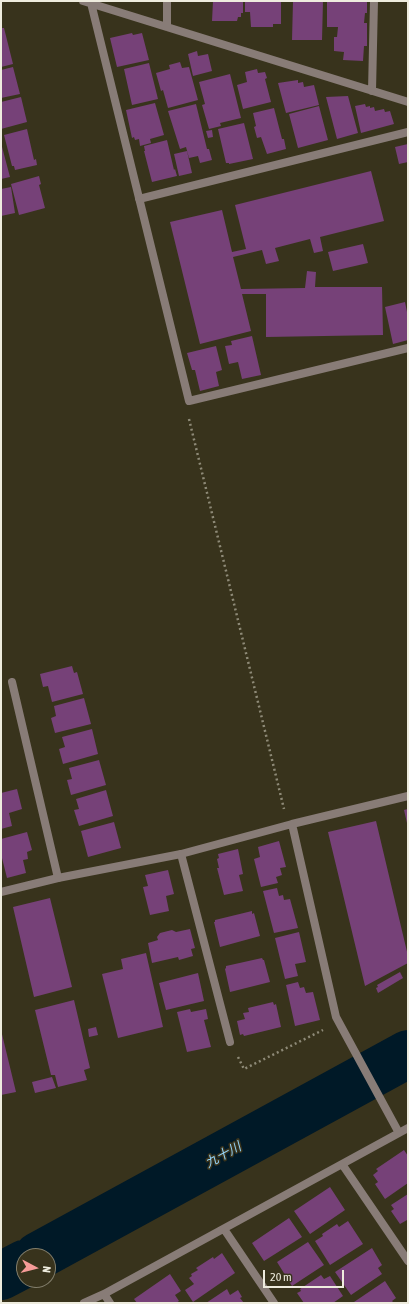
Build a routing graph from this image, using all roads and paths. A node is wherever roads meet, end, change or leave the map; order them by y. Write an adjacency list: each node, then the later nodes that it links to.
1 (168, 1): 4 (street)
2 (374, 1): 5 (street)
3 (87, 2): 4 (street); 8 (street)
4 (166, 27): 5 (street)
5 (372, 91): 6 (street)
6 (408, 102)
7 (408, 132): 8 (street)
8 (139, 199): 10 (street)
9 (408, 348): 10 (street)
10 (189, 401): 13 (path)
11 (12, 682): 15 (street)
12 (408, 796): 13 (street)
13 (290, 824): 14 (street); 17 (street)
14 (181, 854): 15 (street); 18 (street)
15 (58, 878): 16 (street)
16 (1, 892)
17 (346, 1035): 18 (path); 20 (street)
18 (230, 1042)
19 (408, 1128): 20 (street)
20 (399, 1133): 21 (street)
21 (342, 1164): 22 (street); 23 (street)
22 (224, 1229): 24 (street); 27 (street)
23 (408, 1261)
24 (104, 1294): 25 (street); 26 (street)
25 (84, 1303)
26 (110, 1303)
27 (274, 1303)

